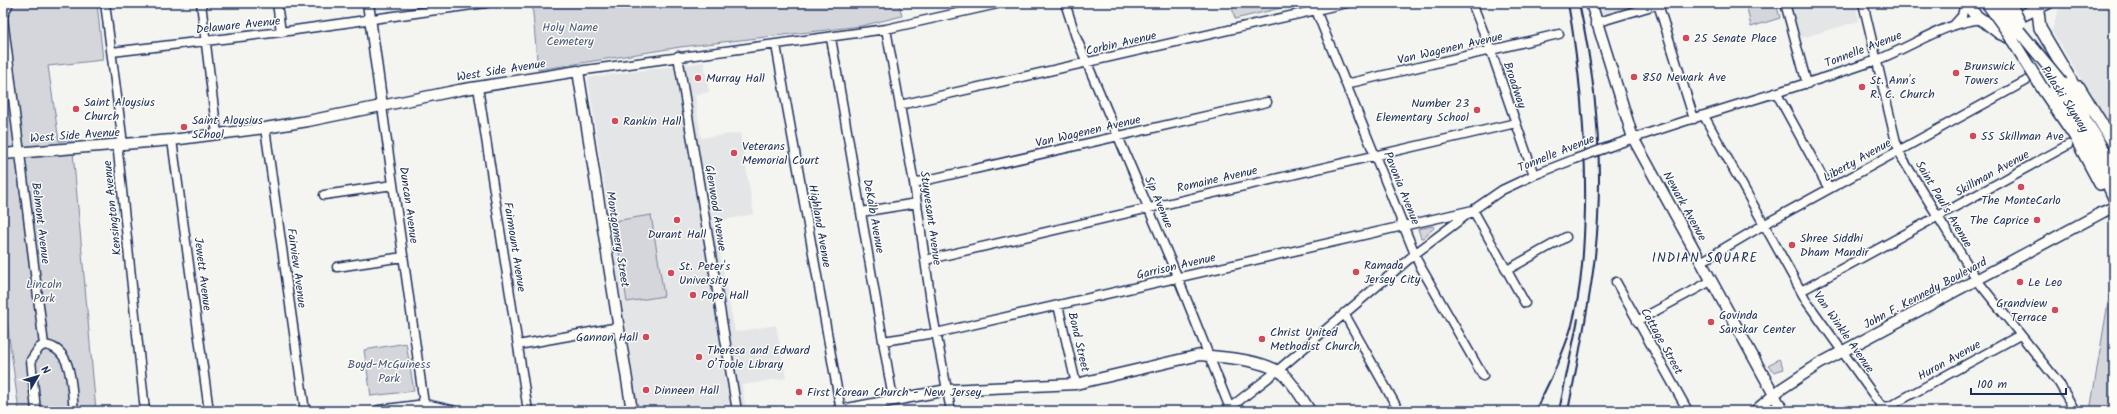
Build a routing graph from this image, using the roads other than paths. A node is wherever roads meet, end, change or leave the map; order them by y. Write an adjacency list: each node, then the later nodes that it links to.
1 (9, 3): 22 (street)
2 (106, 3): 37 (street, Kensington Avenue)
3 (201, 3): 32 (street)
4 (277, 3): 29 (street)
5 (368, 3): 23 (main road, Duncan Avenue)
6 (486, 3): 23 (street, Delaware Avenue)
7 (1002, 3): 28 (street, West Side Avenue)
8 (1065, 3): 40 (street, Sip Avenue)
9 (1347, 3): 21 (street, Corbin Avenue)
10 (1472, 3): 36 (street, Broadway)
11 (1590, 3): 26 (main road, Newark Avenue)
12 (1785, 3): 44 (street)
13 (1863, 3): 39 (street, Saint Paul's Avenue)
14 (1966, 3): 24 (highway); 27 (street)
15 (1987, 3): 78 (highway, Pulaski Skyway, bridge)
16 (1992, 3): 25 (highway)
17 (2005, 3): 25 (highway); 52 (highway, Pulaski Skyway, bridge)
18 (2048, 3): 20 (highway)
19 (1661, 4): 26 (street); 51 (street)
20 (2037, 6): 25 (highway); 35 (highway)
21 (1314, 7): 40 (street, Corbin Avenue); 43 (street, Pavonia Avenue)
22 (3, 17): 63 (street)
23 (370, 19): 29 (street, Delaware Avenue); 49 (main road, Duncan Avenue)
24 (1983, 20): 25 (highway, Tonnelle Avenue); 27 (street, Tonnelle Avenue); 34 (highway)
25 (2008, 22): 34 (highway)
26 (1595, 23): 57 (main road, Newark Avenue)
27 (1954, 25): 39 (street, Tonnelle Avenue)
28 (886, 30): 31 (street, West Side Avenue); 48 (street, Stuyvesant Avenue)
29 (281, 32): 32 (street, Delaware Avenue)
30 (1559, 34): 36 (street, Van Wagenen Avenue)
31 (831, 38): 33 (street, West Side Avenue); 77 (street, DeKalb Avenue)
32 (207, 40): 37 (street, Delaware Avenue); 55 (street)
33 (776, 45): 38 (street, West Side Avenue); 125 (street, Highland Avenue)
34 (2021, 45): 72 (highway)
35 (2051, 48): 52 (highway); 59 (highway)
36 (1491, 51): 43 (street, Van Wagenen Avenue); 53 (street, Broadway)
37 (112, 52): 60 (street, Kensington Avenue)
38 (678, 56): 41 (street, West Side Avenue); 124 (street, Glenwood Avenue)
39 (1876, 60): 44 (street, Tonnelle Avenue); 62 (street, Saint Paul's Avenue)
40 (1087, 63): 48 (street, Corbin Avenue); 56 (street, Sip Avenue)
41 (578, 71): 45 (main road, West Side Avenue); 98 (main road, Montgomery Street)
42 (2026, 81): 62 (street, Liberty Avenue)
43 (1346, 84): 65 (street, Pavonia Avenue)
44 (1807, 84): 46 (street, Tonnelle Avenue)
45 (478, 87): 49 (main road, West Side Avenue); 103 (street, Fairmount Avenue)
46 (1777, 94): 50 (street, Tonnelle Avenue); 70 (street)
47 (1266, 102): 56 (street, Van Wagenen Avenue)
48 (900, 105): 68 (street, Stuyvesant Avenue)
49 (382, 106): 54 (main road, West Side Avenue); 69 (street, Duncan Avenue)
50 (1704, 116): 51 (street, Tonnelle Avenue); 80 (street, Van Winkle Avenue)
51 (1694, 119): 57 (street, Tonnelle Avenue)
52 (2085, 119): 66 (highway, Pulaski Skyway)
53 (1516, 123): 65 (street, Romaine Avenue); 67 (street, Broadway)
54 (265, 128): 55 (main road, West Side Avenue); 119 (street, Fairview Avenue)
55 (217, 134): 58 (main road, West Side Avenue)
56 (1119, 136): 68 (street, Van Wagenen Avenue); 75 (street, Sip Avenue)
57 (1633, 138): 67 (street, Tonnelle Avenue, bridge); 86 (main road, Newark Avenue)
58 (172, 140): 60 (main road, West Side Avenue); 118 (street, Jewett Avenue)
59 (2114, 144)
60 (120, 145): 63 (main road, West Side Avenue); 117 (street, Kensington Avenue)
61 (2068, 145): 79 (street, Skillman Avenue)
62 (1899, 150): 70 (street, Liberty Avenue); 79 (street, Saint Paul's Avenue)
63 (20, 152): 64 (main road, West Side Avenue); 102 (street, Belmont Avenue)
64 (3, 154)
65 (1376, 155): 75 (street, Romaine Avenue); 81 (street, Pavonia Avenue)
66 (2114, 173)
67 (1534, 175): 76 (street, Tonnelle Avenue)
68 (914, 183): 73 (street, Stuyvesant Avenue)
69 (393, 185): 71 (street); 84 (street, Duncan Avenue)
70 (1829, 189): 80 (street, Liberty Avenue)
71 (324, 195)
72 (2114, 198)
73 (917, 203): 77 (street); 85 (street, Stuyvesant Avenue)
74 (2114, 207): 78 (main road, John F. Kennedy Boulevard, bridge)
75 (1148, 208): 85 (street, Romaine Avenue); 89 (street, Sip Avenue)
76 (1473, 210): 81 (street, Garrison Avenue); 83 (street, Tonnelle Avenue); 88 (street)
77 (861, 212): 101 (street, DeKalb Avenue)
78 (2109, 213): 90 (main road, John F. Kennedy Boulevard)
79 (1937, 217): 90 (street, Saint Paul's Avenue); 93 (street, Skillman Avenue)
80 (1765, 224): 86 (street, Liberty Avenue); 93 (street, Van Winkle Avenue)
81 (1404, 226): 83 (street, Pavonia Avenue); 89 (street, Garrison Avenue)
82 (1566, 237): 88 (street)
83 (1416, 253): 96 (street, Tonnelle Avenue); 107 (street, Pavonia Avenue)
84 (403, 257): 87 (street); 113 (street, Duncan Avenue)
85 (925, 260): 99 (street, Stuyvesant Avenue)
86 (1701, 262): 91 (main road, Newark Avenue)
87 (337, 267)
88 (1507, 270): 94 (street)
89 (1178, 278): 95 (street, Garrison Avenue); 105 (street, Sip Avenue)
90 (1977, 280): 100 (street, Saint Paul's Avenue); 104 (main road, John F. Kennedy Boulevard)
91 (1711, 281): 97 (street); 110 (main road, Newark Avenue)
92 (1616, 282): 97 (street, Cottage Street)
93 (1801, 291): 104 (street, Van Winkle Avenue)
94 (1525, 303)
95 (1058, 304): 99 (street, Garrison Avenue); 108 (street, Bond Street)
96 (1344, 313): 106 (street, Tonnelle Avenue); 128 (street)
97 (1637, 321): 129 (street, Cottage Street)
98 (618, 327): 103 (street); 123 (main road, Montgomery Street)
99 (936, 333): 101 (street, Garrison Avenue); 109 (street, Stuyvesant Avenue)
100 (2020, 335): 112 (street, Huron Avenue); 132 (street, Saint Paul's Avenue)
101 (883, 341): 111 (street, DeKalb Avenue)
102 (44, 345): 115 (street); 116 (street)
103 (518, 345): 122 (street, Fairmount Avenue)
104 (1844, 351): 110 (main road, John F. Kennedy Boulevard); 112 (street, Van Winkle Avenue)
105 (1209, 356): 106 (main road); 108 (main road); 114 (street, Sip Avenue)
106 (1276, 371): 114 (street, Tonnelle Avenue); 127 (main road)
107 (1483, 376)
108 (1076, 384): 109 (main road)
109 (947, 390): 111 (main road); 126 (street, Stuyvesant Avenue)
110 (1774, 395): 130 (main road, John F. Kennedy Boulevard); 131 (main road, Newark Avenue)
111 (893, 399): 125 (main road)
112 (1890, 406)
113 (425, 408): 120 (main road); 121 (main road)
114 (1229, 410)
115 (36, 411)
116 (74, 411)
117 (145, 411)
118 (209, 411)
119 (305, 411)
120 (379, 411)
121 (452, 411)
122 (528, 411)
123 (632, 411)
124 (737, 411)
125 (840, 411)
126 (951, 411)
127 (1310, 411)
128 (1399, 411)
129 (1688, 411)
130 (1755, 411)
131 (1782, 411)
132 (2075, 411)

